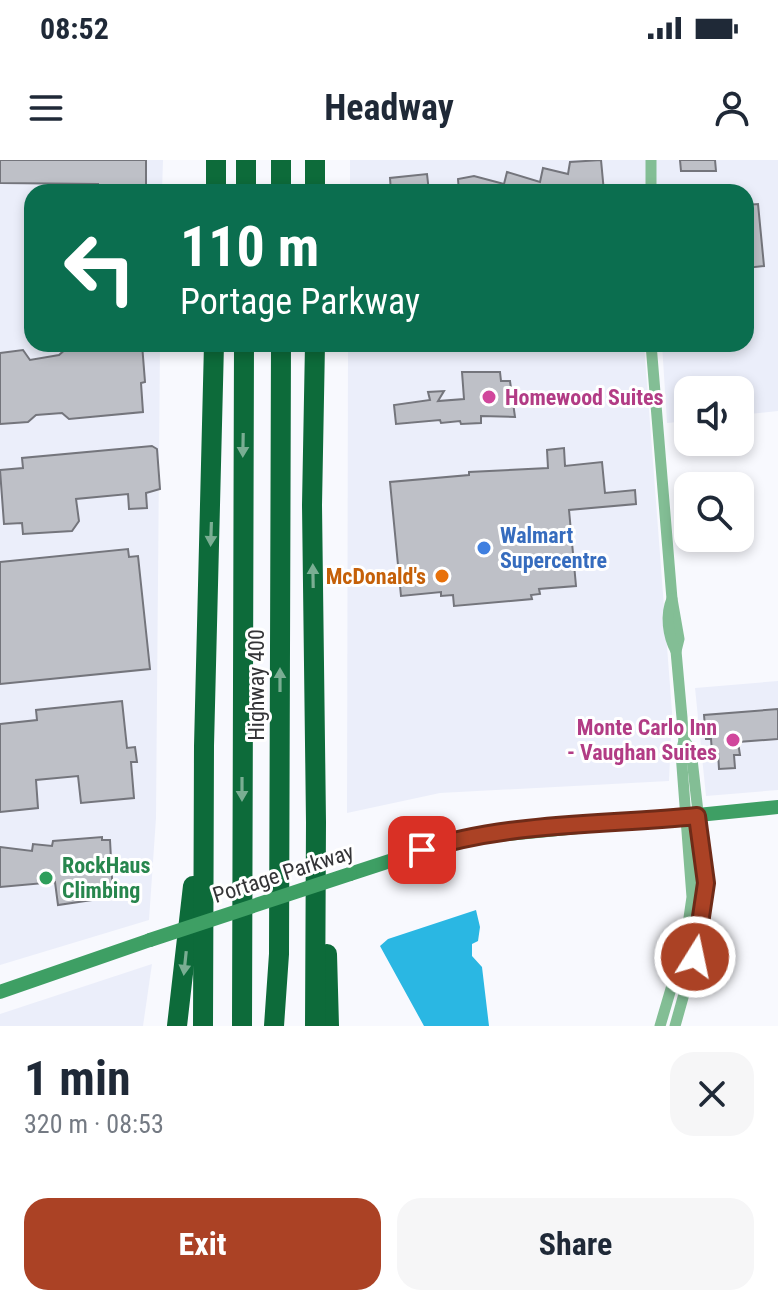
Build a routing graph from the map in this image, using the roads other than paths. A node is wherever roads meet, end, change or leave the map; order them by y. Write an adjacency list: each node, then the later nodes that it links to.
1 (216, 160): 6 (highway)
2 (246, 160): 7 (highway)
3 (281, 160): 8 (highway)
4 (315, 160): 9 (highway)
5 (651, 160): 10 (street)
6 (216, 184)
7 (246, 184)
8 (281, 184)
9 (315, 184)
10 (651, 184)
11 (214, 352): 16 (highway, one-way to 16)
12 (244, 352): 24 (highway, Highway 400, one-way to 24)
13 (281, 352): 20 (highway, Highway 400, one-way to 13)
14 (315, 352): 19 (highway, one-way to 14)
15 (652, 352): 18 (street)
16 (204, 746): 22 (highway, one-way to 22); 23 (highway)
17 (778, 807): 18 (street, Portage Parkway)
18 (692, 816): 21 (street, Portage Parkway, bridge); 29 (street); 30 (street)
19 (316, 822): 27 (highway); 28 (highway)
20 (279, 954): 25 (highway, Highway 400); 26 (highway)
21 (0, 992)
22 (177, 1026)
23 (203, 1026)
24 (240, 1026)
25 (274, 1026)
26 (285, 1026)
27 (315, 1026)
28 (329, 1026)
29 (660, 1026)
30 (675, 1026)

